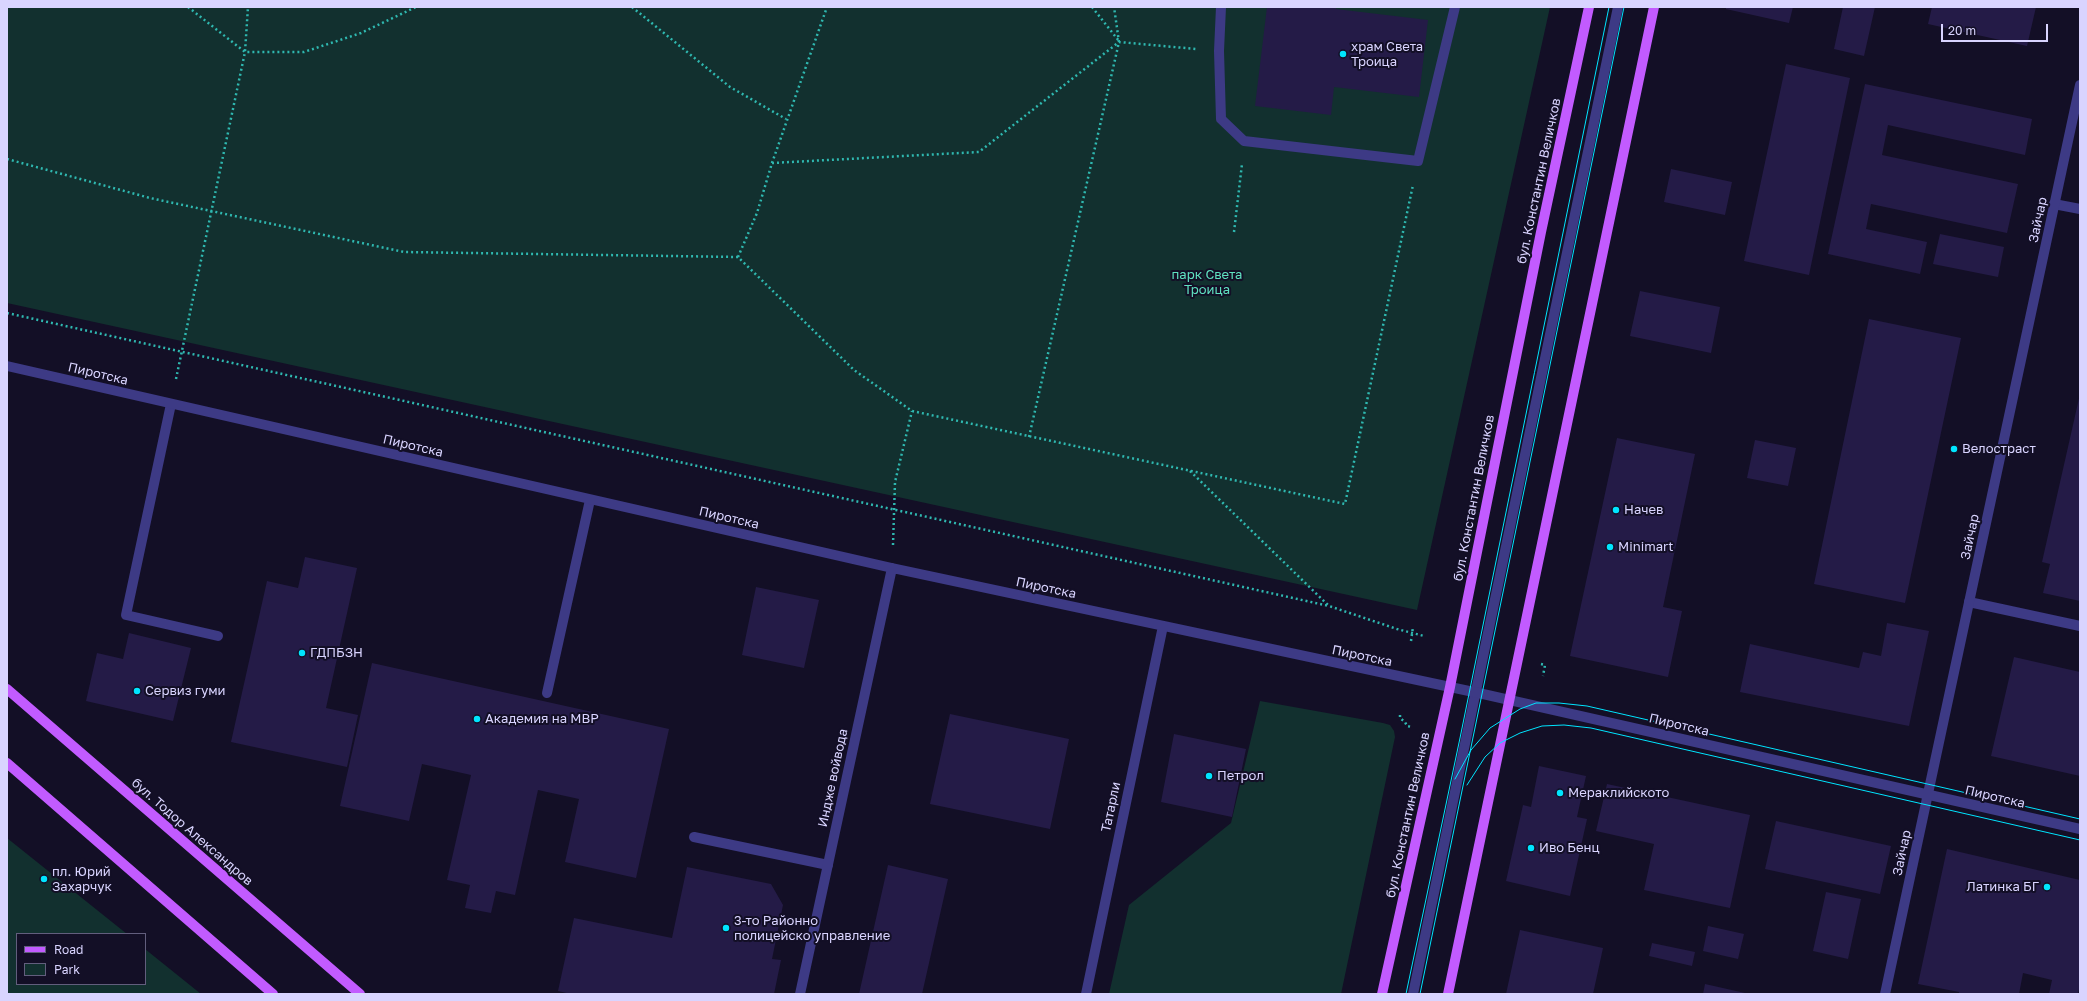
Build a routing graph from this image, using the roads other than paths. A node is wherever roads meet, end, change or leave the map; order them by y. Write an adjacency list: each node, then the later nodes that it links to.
1 (1221, 7): 2 (street)
2 (1455, 7)
3 (1589, 7): 17 (main road, бул. Константин Величков)
4 (1618, 7): 20 (street)
5 (1654, 7): 21 (main road)
6 (2080, 85): 7 (street, Зайчар)
7 (2054, 204): 8 (street); 13 (street, Зайчар)
8 (2080, 209)
9 (7, 366): 10 (street, Пиротска)
10 (171, 404): 11 (street, Пиротска); 16 (street)
11 (590, 500): 12 (street, Пиротска); 19 (street)
12 (892, 568): 14 (street, Пиротска); 26 (street, Индже войвода)
13 (1969, 602): 15 (street); 23 (street, Зайчар)
14 (1163, 626): 17 (street, Пиротска); 30 (street, Татарли)
15 (2080, 626)
16 (218, 636)
17 (1450, 687): 20 (street, Пиротска); 31 (main road, бул. Константин Величков)
18 (7, 689): 28 (main road, бул. Тодор Александров)
19 (547, 692)
20 (1476, 692): 21 (street, Пиротска); 32 (street)
21 (1510, 700): 23 (street, Пиротска); 33 (main road)
22 (7, 763): 27 (main road)
23 (1928, 795): 24 (street, Пиротска); 34 (street, Зайчар)
24 (2080, 829)
25 (694, 837): 26 (street)
26 (828, 865): 29 (street, Индже войвода)
27 (273, 994)
28 (360, 994)
29 (800, 994)
30 (1086, 994)
31 (1382, 994)
32 (1413, 994)
33 (1448, 994)
34 (1885, 994)

